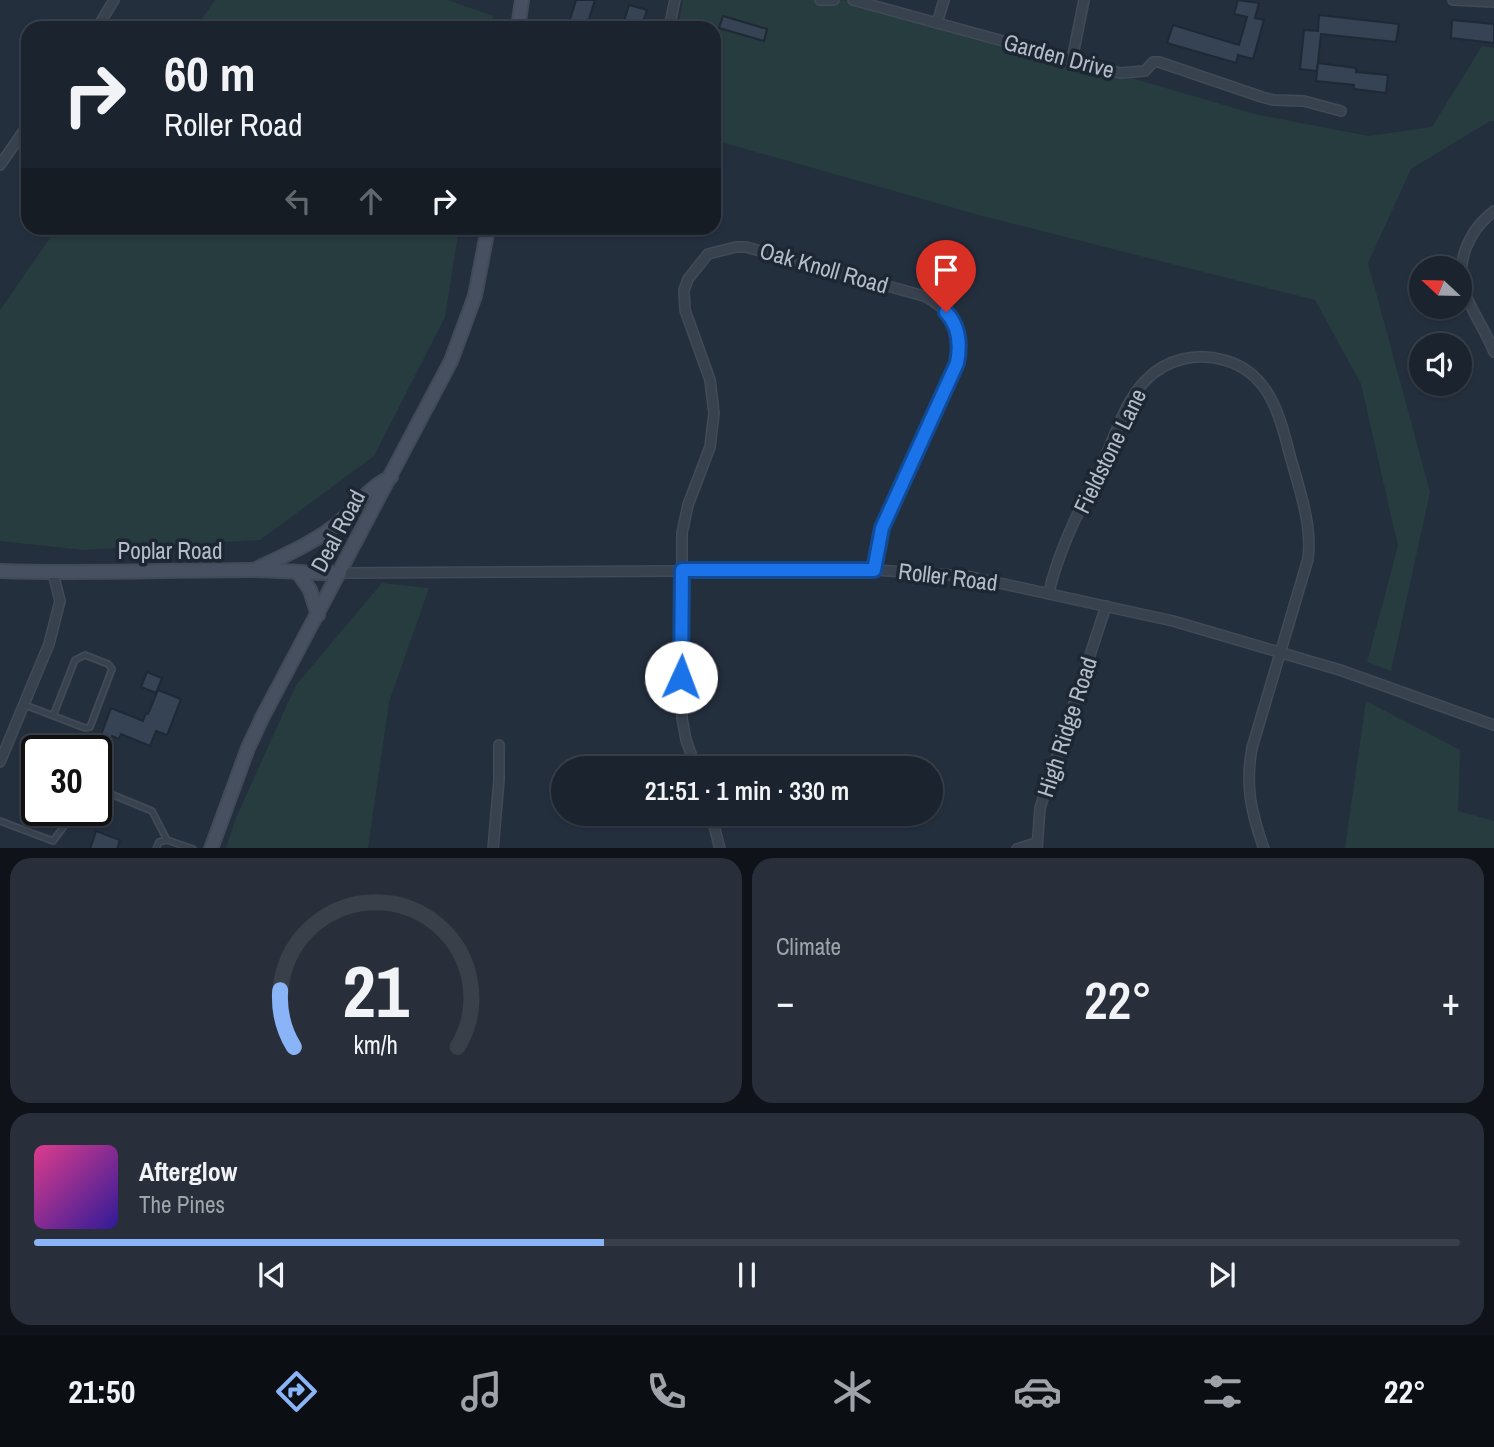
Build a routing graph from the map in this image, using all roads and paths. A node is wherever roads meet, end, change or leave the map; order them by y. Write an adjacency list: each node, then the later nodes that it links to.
1 (114, 0): 12 (street)
2 (522, 0): 13 (street)
3 (676, 0): 14 (street)
4 (820, 0): 5 (street)
5 (826, 0): 6 (street)
6 (834, 0)
7 (853, 0): 15 (street, Garden Drive)
8 (944, 0): 15 (street)
9 (1084, 0): 16 (street)
10 (1453, 0): 11 (street)
11 (1494, 2)
12 (101, 21)
13 (519, 21)
14 (671, 21)
15 (937, 23): 16 (street, Garden Drive)
16 (1072, 60): 17 (street, Garden Drive)
17 (1341, 111)
18 (21, 135): 19 (street)
19 (0, 164)
20 (1494, 211): 22 (street)
21 (487, 235): 23 (street, Deal Road)
22 (1494, 352)
23 (391, 477): 24 (street); 30 (street, Deal Road)
24 (254, 570): 28 (street, Poplar Road); 29 (street, Poplar Road)
25 (682, 570): 26 (street, Roller Road); 26 (street, Oak Knoll Road); 30 (street, Roller Road); 40 (street, Oak Knoll Road)
26 (874, 570): 31 (street, Roller Road)
27 (0, 571): 28 (street, Poplar Road)
28 (53, 573): 35 (street)
29 (299, 573): 30 (street, Poplar Road); 33 (street)
30 (340, 573): 33 (street, Deal Road)
31 (1049, 593): 32 (street, Roller Road); 34 (street, Fieldstone Lane)
32 (1106, 606): 34 (street, Roller Road); 47 (street, High Ridge Road)
33 (318, 615): 50 (street, Deal Road)
34 (1280, 652): 37 (street, Roller Road); 53 (street, Fieldstone Lane)
35 (24, 705): 36 (lane); 38 (street)
36 (53, 716): 36 (lane)
37 (1494, 725)
38 (5, 737): 41 (street)
39 (499, 746): 51 (street)
40 (693, 756)
41 (0, 762)
42 (112, 795): 46 (lane)
43 (0, 821): 44 (lane)
44 (64, 826)
45 (714, 826): 52 (street)
46 (167, 839): 48 (lane); 49 (lane)
47 (1037, 846)
48 (156, 848)
49 (190, 848)
50 (211, 848)
51 (493, 848)
52 (720, 848)
53 (1264, 848)

